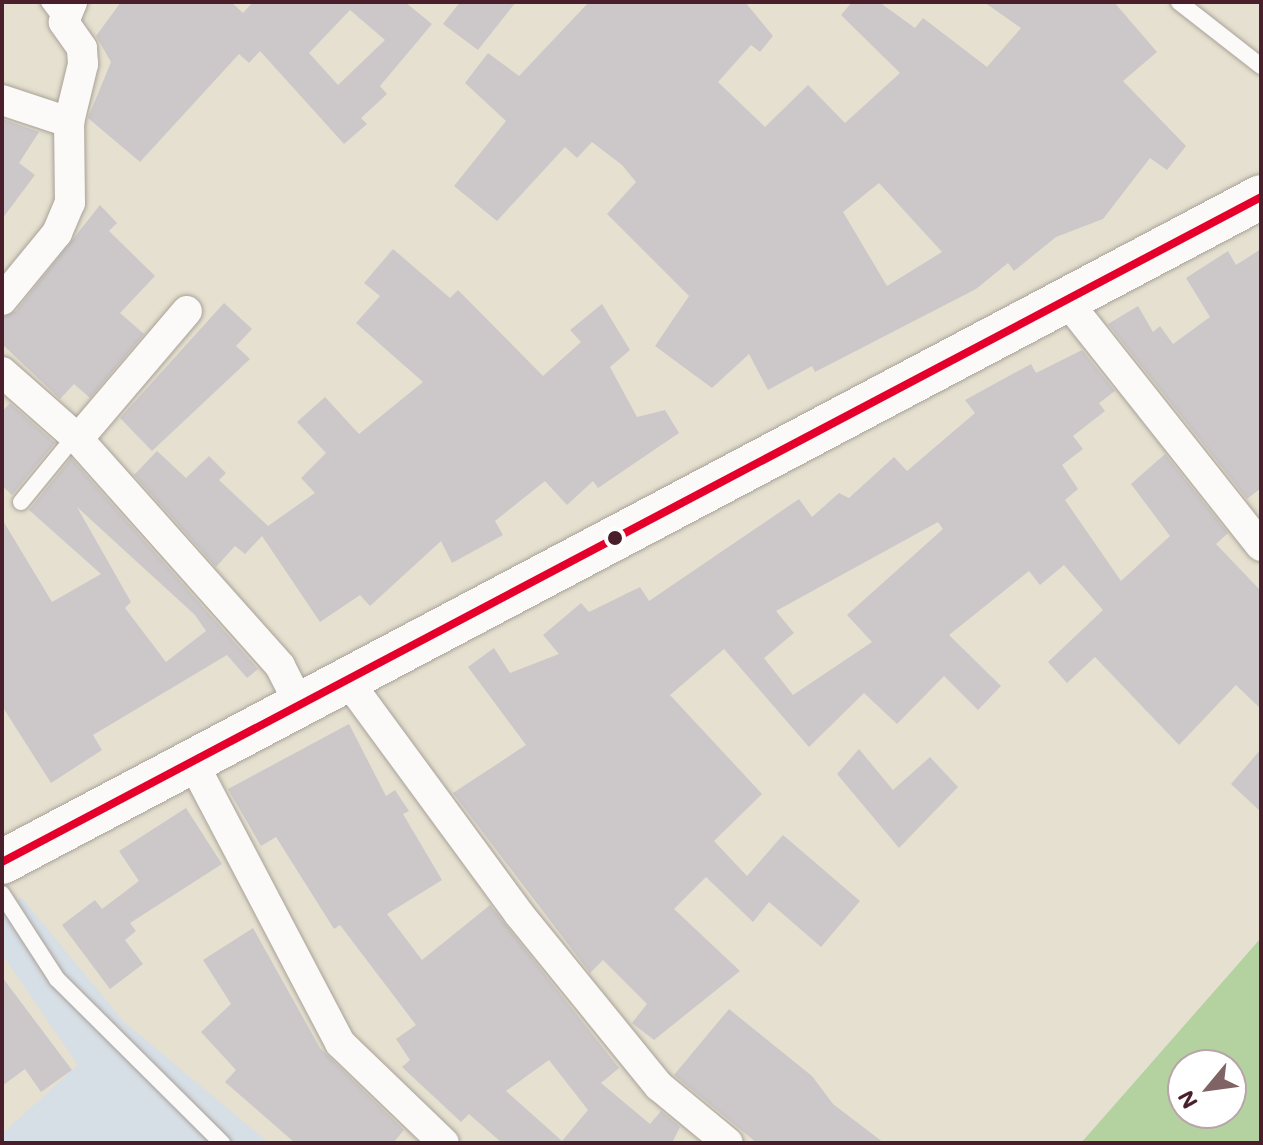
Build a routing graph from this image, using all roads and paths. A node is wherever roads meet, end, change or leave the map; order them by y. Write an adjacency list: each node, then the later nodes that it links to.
1 (1179, 2): 3 (lane)
2 (62, 9): 5 (street)
3 (1261, 66)
4 (2, 100): 5 (street)
5 (69, 122): 7 (street)
6 (1261, 197): 8 (main road)
7 (6, 286)
8 (1066, 300): 13 (street); 14 (main road)
9 (187, 311): 11 (street)
10 (2, 372): 11 (street)
11 (76, 438): 12 (lane); 15 (street)
12 (21, 502)
13 (1261, 546)
14 (345, 677): 15 (main road); 21 (street)
15 (298, 701): 16 (main road)
16 (191, 759): 17 (main road); 20 (street)
17 (2, 862)
18 (2, 894): 19 (lane)
19 (222, 1143)
20 (444, 1143)
21 (728, 1143)

